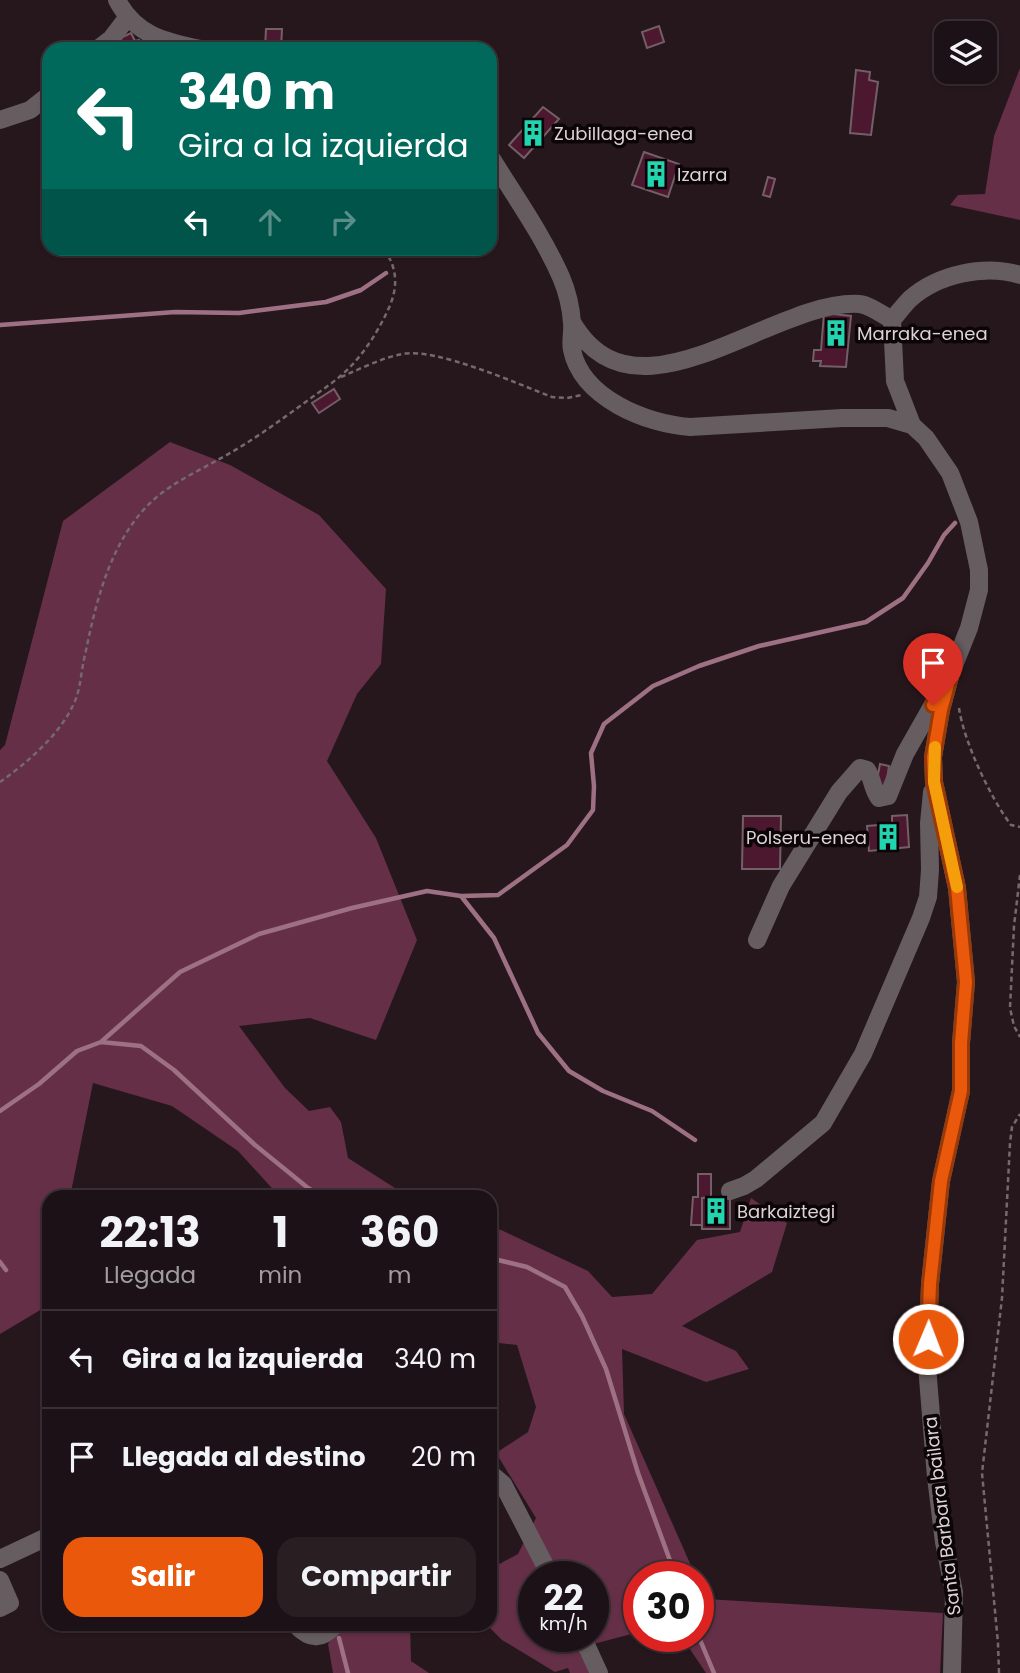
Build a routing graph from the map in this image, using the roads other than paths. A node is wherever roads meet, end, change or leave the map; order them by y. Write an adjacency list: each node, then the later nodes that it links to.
1 (117, 0): 2 (street)
2 (127, 18): 3 (street); 4 (street)
3 (107, 42)
4 (166, 42)
5 (42, 101): 6 (street)
6 (0, 120)
7 (497, 167): 10 (street)
8 (1020, 275): 9 (street)
9 (892, 320): 10 (street); 11 (street, Santa Barbara bailara)
10 (572, 322): 11 (street)
11 (912, 425): 12 (street, Santa Barbara bailara)
12 (951, 673): 13 (street, Santa Barbara bailara); 14 (street)
13 (934, 782): 15 (street); 26 (street, Santa Barbara bailara)
14 (757, 940)
15 (730, 1191)
16 (497, 1479): 19 (street)
17 (42, 1539): 18 (street)
18 (0, 1559)
19 (543, 1561)
20 (0, 1580): 21 (street)
21 (0, 1608)
22 (302, 1631): 23 (street)
23 (330, 1631)
24 (589, 1652): 25 (street)
25 (599, 1673)
26 (952, 1673)

